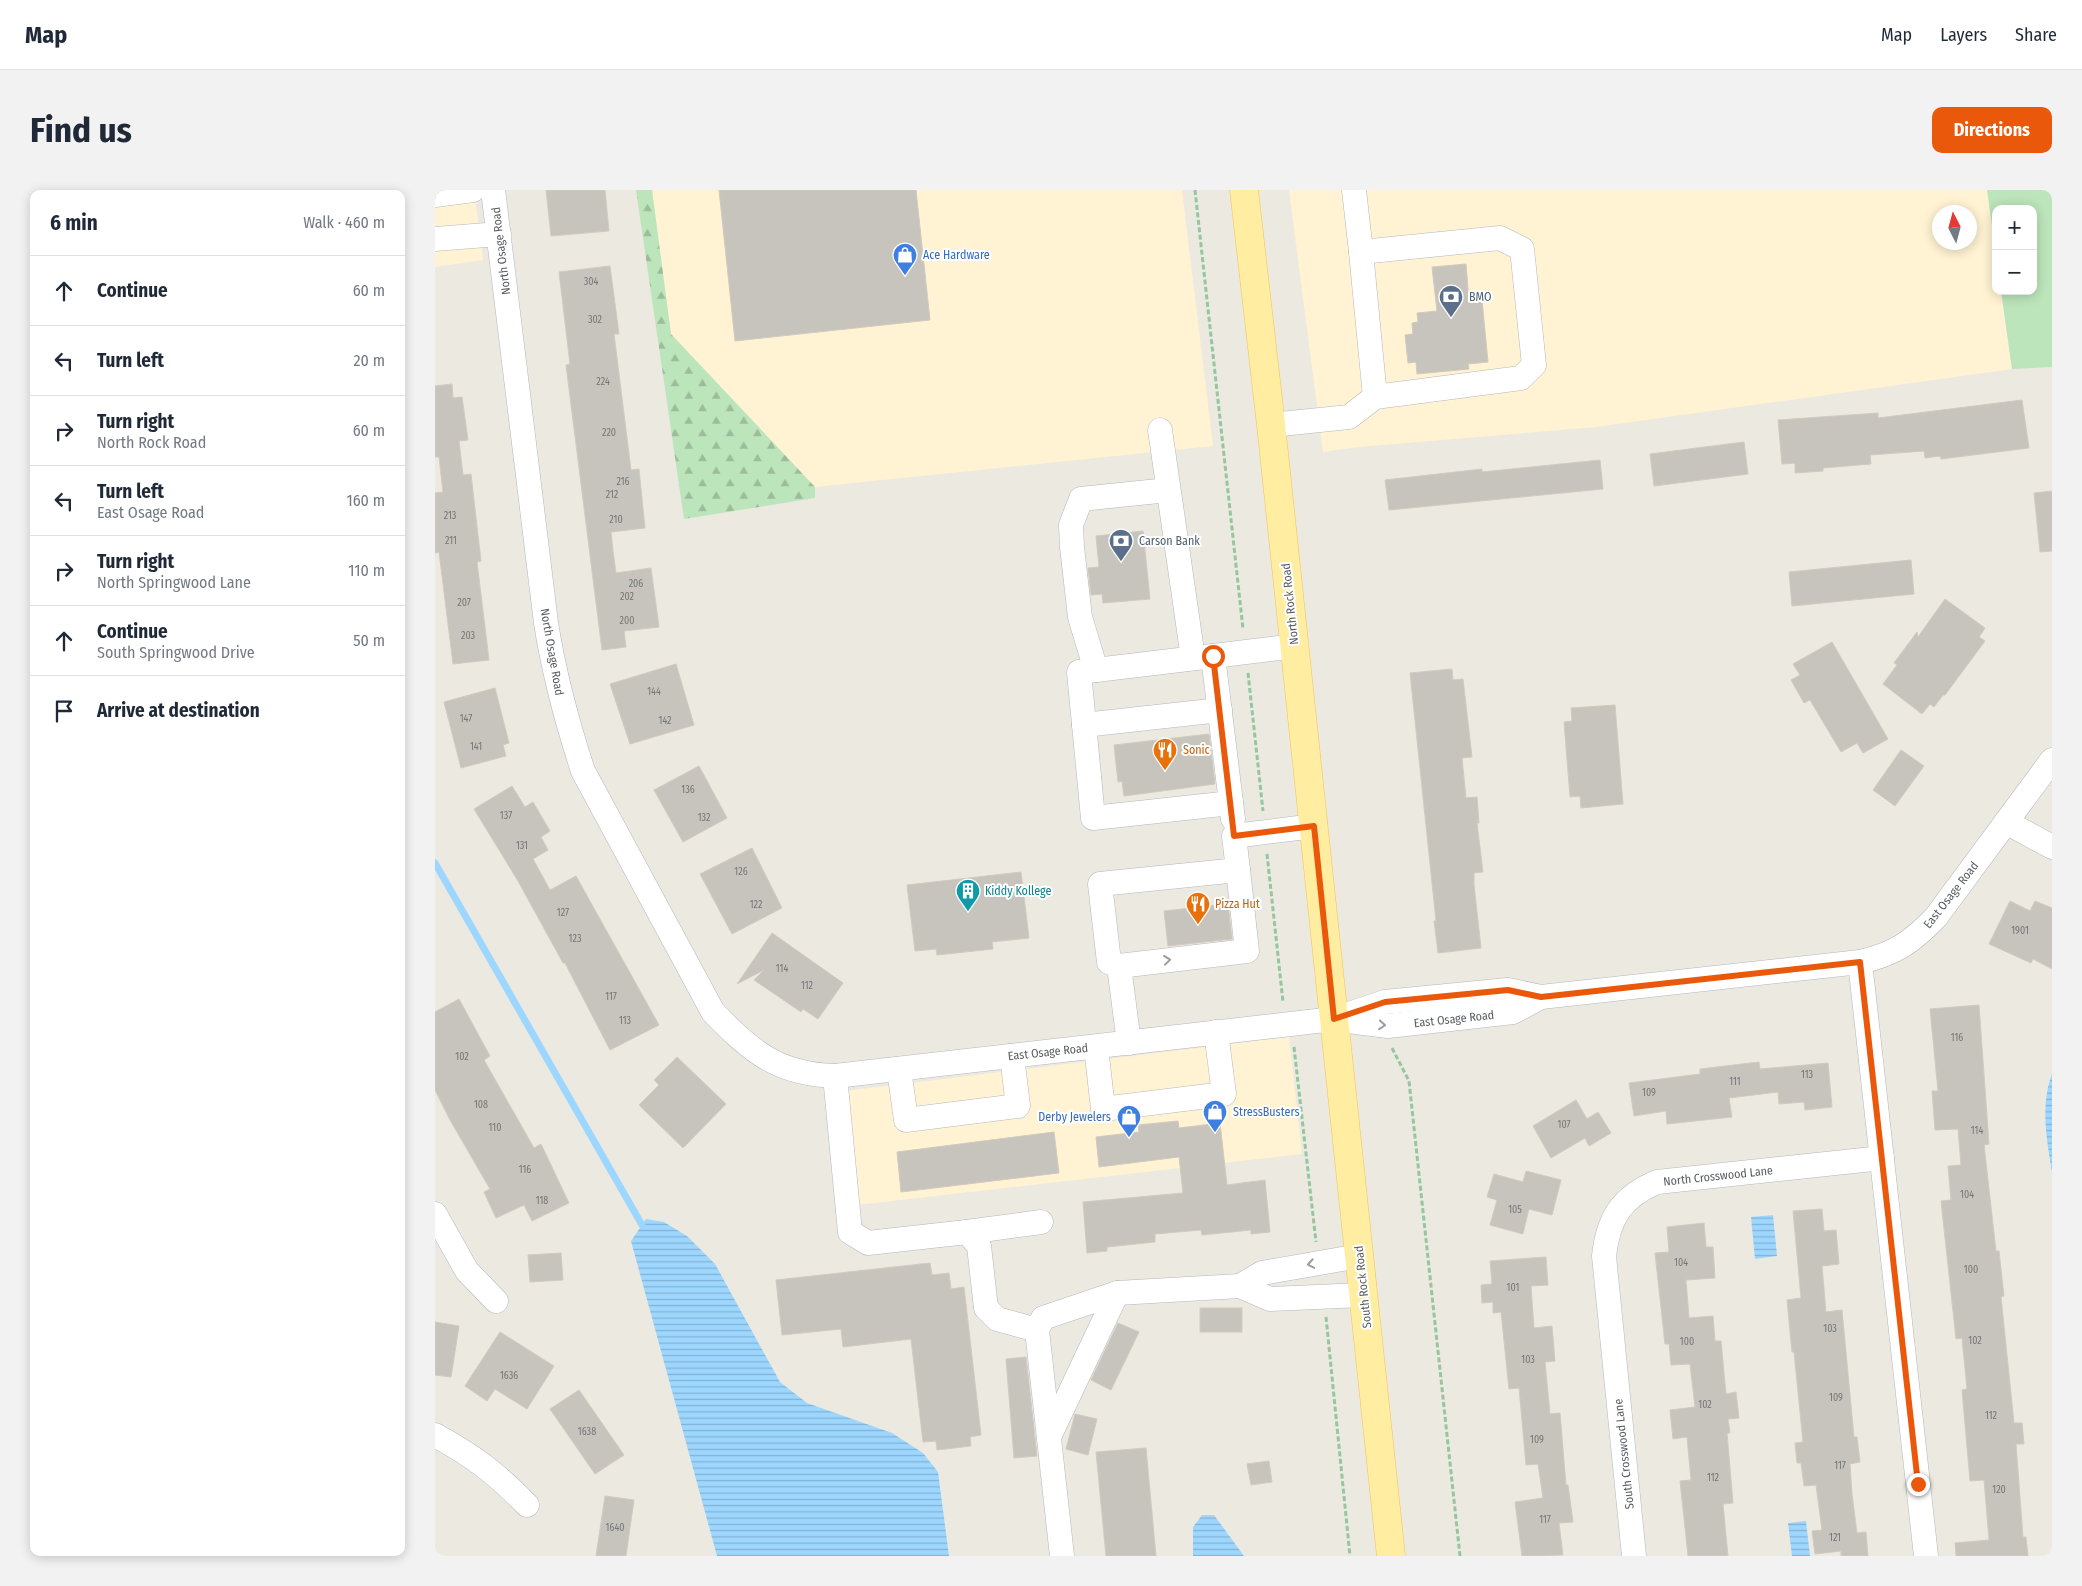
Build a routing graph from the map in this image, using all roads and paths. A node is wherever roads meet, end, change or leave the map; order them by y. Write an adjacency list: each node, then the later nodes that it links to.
1 (473, 190): 6 (street)
2 (493, 190): 7 (street, North Osage Road)
3 (1195, 190): 15 (path)
4 (1244, 190): 11 (main road, North Rock Road)
5 (1355, 190): 9 (street)
6 (436, 193)
7 (499, 234): 8 (street); 38 (street, North Osage Road)
8 (435, 240)
9 (1361, 252): 10 (street); 10 (street)
10 (1375, 397): 11 (street)
11 (1271, 425): 14 (main road, North Rock Road)
12 (1160, 430): 13 (street)
13 (1168, 490): 16 (street); 17 (street)
14 (1295, 646): 15 (street); 23 (main road, North Rock Road)
15 (1246, 651): 16 (street); 24 (path)
16 (1203, 657): 17 (street); 18 (street)
17 (1097, 670): 19 (street)
18 (1220, 710): 19 (street); 21 (street)
19 (1084, 725): 21 (street)
20 (2052, 760): 22 (street, East Osage Road)
21 (1231, 803): 25 (street)
22 (2006, 822): 26 (street); 28 (street, East Osage Road)
23 (1314, 826): 24 (street); 31 (main road, North Rock Road)
24 (1265, 832): 25 (street); 30 (path)
25 (1234, 836): 27 (street)
26 (2052, 846)
27 (1238, 870): 29 (street, one-way to 27); 29 (street)
28 (1860, 962): 31 (street, East Osage Road); 41 (street)
29 (1119, 966): 33 (street)
30 (1281, 993)
31 (1334, 1019): 32 (street, East Osage Road); 46 (main road, South Rock Road)
32 (1216, 1032): 33 (street, East Osage Road); 36 (street)
33 (1129, 1042): 36 (street, East Osage Road)
34 (1293, 1042): 45 (path)
35 (1390, 1045): 60 (path)
36 (1096, 1047): 37 (street, East Osage Road)
37 (1012, 1056): 39 (street, East Osage Road); 39 (street)
38 (765, 1058): 40 (street, East Osage Road)
39 (899, 1069): 40 (street, East Osage Road)
40 (835, 1076): 44 (street)
41 (1882, 1158): 53 (street, North Crosswood Lane); 62 (street)
42 (435, 1214): 50 (street)
43 (1041, 1222): 44 (street)
44 (967, 1232): 52 (street)
45 (1316, 1248)
46 (1359, 1256): 47 (street, one-way to 47); 49 (main road, South Rock Road)
47 (1240, 1286): 48 (street); 49 (street)
48 (1117, 1292): 52 (street); 55 (street)
49 (1363, 1295): 59 (main road, South Rock Road)
50 (496, 1301)
51 (1325, 1313): 58 (path)
52 (1037, 1330): 55 (street)
53 (1613, 1351): 61 (street, South Crosswood Lane)
54 (435, 1435): 56 (street)
55 (1049, 1437): 57 (street)
56 (527, 1505)
57 (1062, 1556)
58 (1350, 1556)
59 (1391, 1556)
60 (1460, 1556)
61 (1634, 1556)
62 (1926, 1556)

